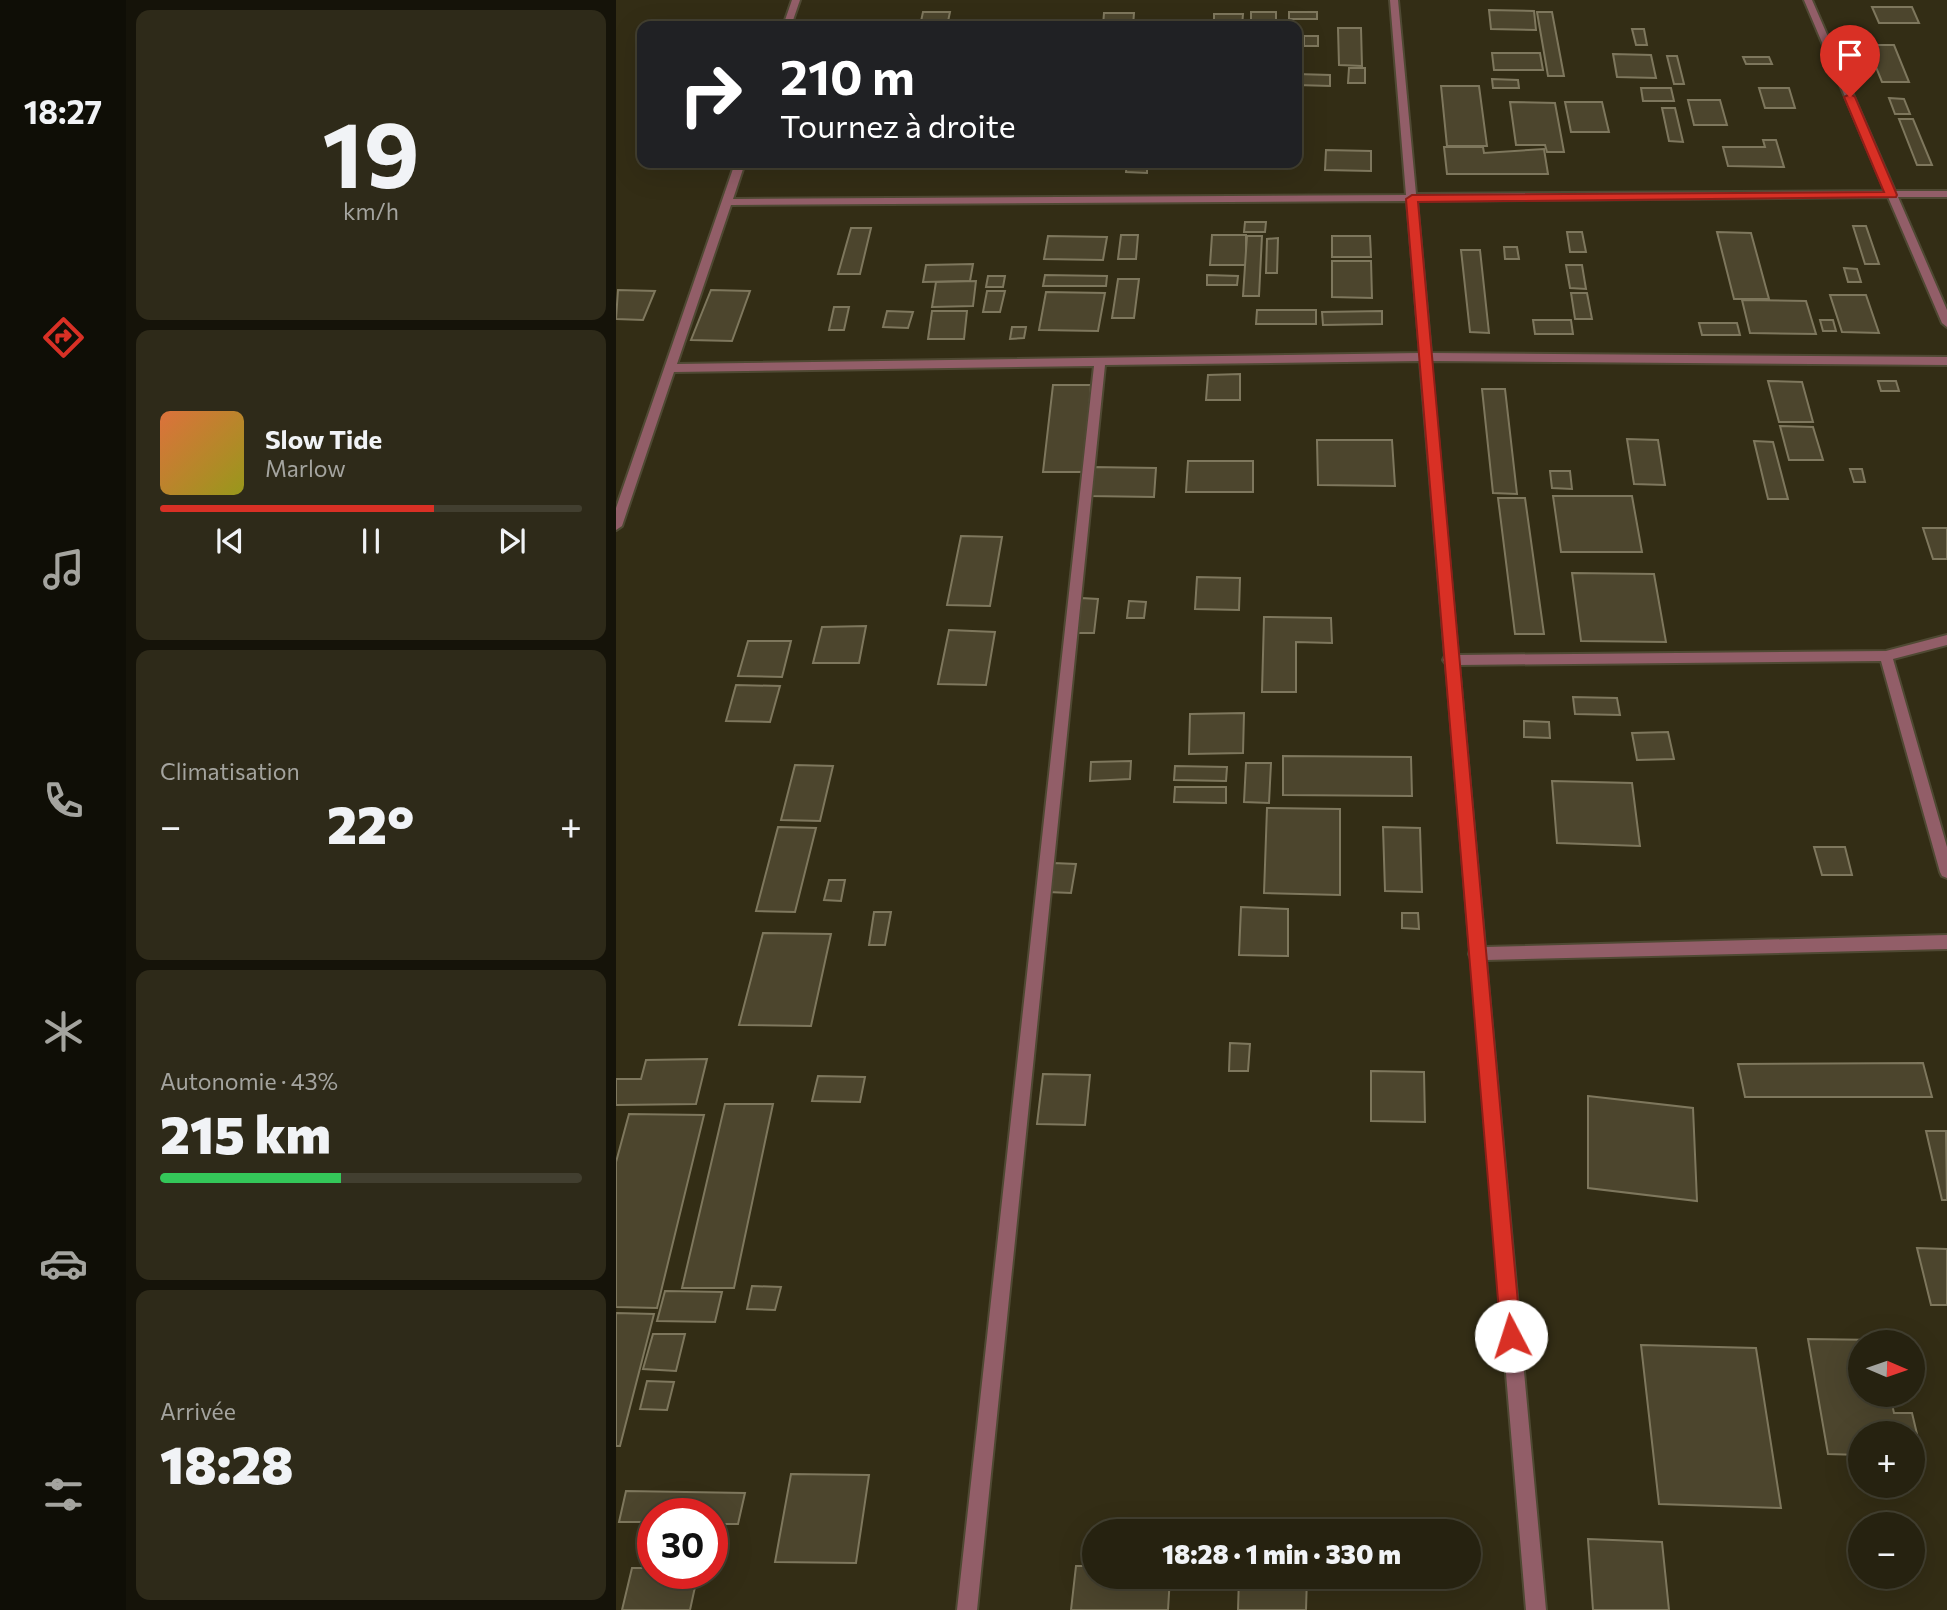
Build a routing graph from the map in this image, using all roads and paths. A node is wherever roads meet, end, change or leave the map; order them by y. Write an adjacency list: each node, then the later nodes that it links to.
1 (796, 0): 4 (street)
2 (1394, 0): 8 (street)
3 (1808, 0): 7 (street)
4 (789, 21)
5 (738, 168): 9 (street)
6 (1947, 194): 7 (street)
7 (1892, 195): 8 (street); 10 (street)
8 (1412, 199): 9 (street); 11 (street)
9 (727, 202): 14 (street)
10 (1947, 323)
11 (1426, 357): 12 (street); 13 (street); 18 (street)
12 (1100, 361): 14 (street); 22 (street)
13 (1947, 361)
14 (670, 369): 15 (street)
15 (616, 526)
16 (1947, 640): 17 (street)
17 (1886, 656): 18 (street); 19 (street)
18 (1450, 660): 21 (street)
19 (1947, 872)
20 (1947, 942): 21 (street)
21 (1476, 954): 23 (street)
22 (967, 1610)
23 (1536, 1610)

